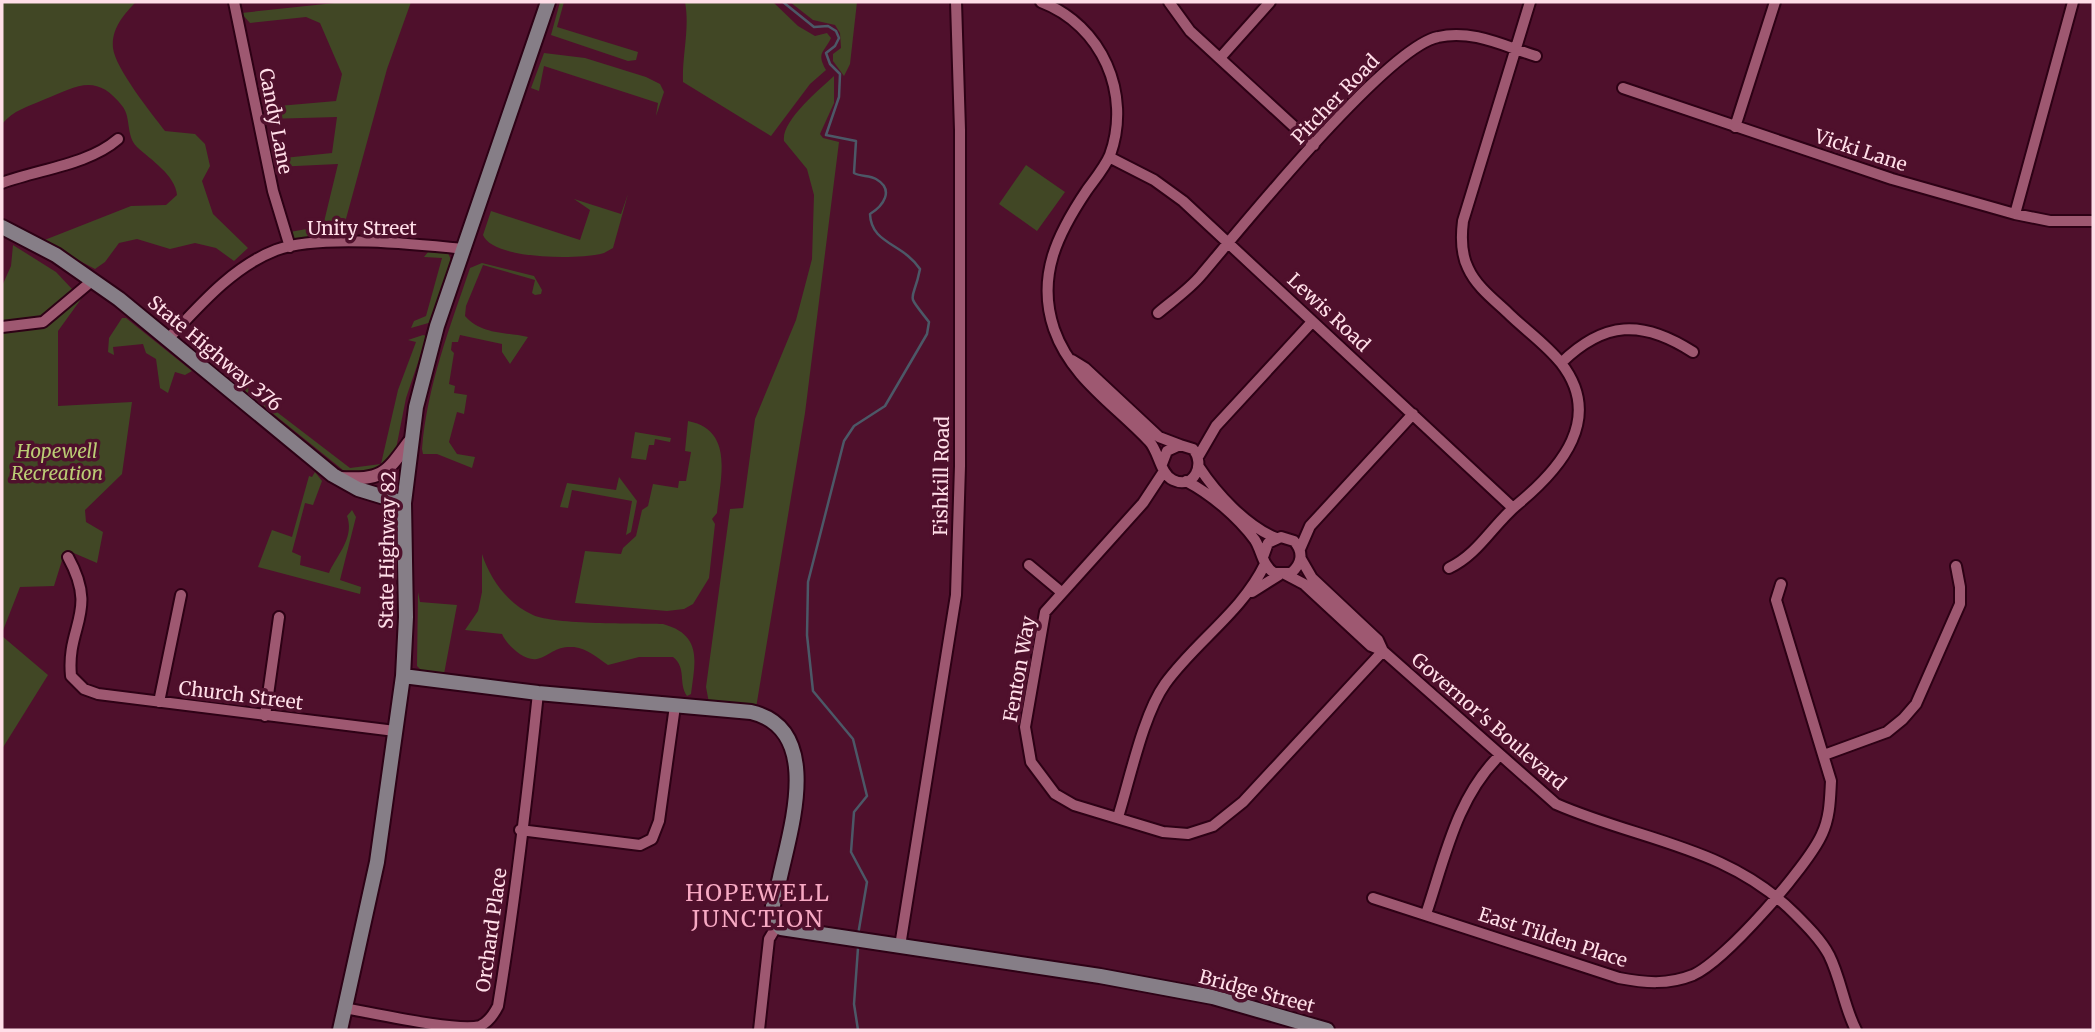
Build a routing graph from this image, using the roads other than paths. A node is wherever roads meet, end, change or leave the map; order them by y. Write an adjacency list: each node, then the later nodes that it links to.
1 (234, 2): 23 (street, Candy Lane)
2 (548, 2): 24 (main road, State Highway 82)
3 (956, 2): 73 (street, Fishkill Road)
4 (1041, 2): 17 (street)
5 (1169, 2): 12 (street)
6 (1270, 2): 12 (street)
7 (1530, 2): 10 (street)
8 (1775, 2): 14 (street)
9 (2073, 2): 19 (street)
10 (1516, 49): 11 (street, Pitcher Road); 16 (street, Pitcher Road); 32 (street)
11 (1536, 56)
12 (1220, 58): 16 (street)
13 (1623, 88): 14 (street, Vicki Lane)
14 (1735, 127): 19 (street, Vicki Lane)
15 (118, 139): 18 (street)
16 (1314, 145): 22 (street, Pitcher Road)
17 (1110, 157): 22 (street, Lewis Road); 31 (street)
18 (2, 183)
19 (2015, 214): 20 (street, Vicki Lane)
20 (2093, 221)
21 (2, 227): 25 (main road, State Highway 376)
22 (1228, 241): 26 (street, Pitcher Road); 27 (street, Lewis Road)
23 (290, 247): 24 (street, Unity Street); 29 (street, Unity Street)
24 (464, 249): 35 (main road, State Highway 82)
25 (93, 280): 28 (street); 29 (main road, State Highway 376)
26 (1158, 313)
27 (1312, 321): 33 (street, Lewis Road); 34 (street)
28 (2, 327)
29 (168, 339): 39 (main road, State Highway 376)
30 (1693, 352): 32 (street)
31 (1072, 360): 36 (street); 38 (street)
32 (1561, 363): 43 (street)
33 (1413, 414): 43 (street, Lewis Road); 44 (street)
34 (1216, 426): 36 (street); 37 (street)
35 (409, 442): 39 (street); 41 (main road, State Highway 82)
36 (1182, 445): 37 (street); 38 (street)
37 (1199, 462): 40 (street); 45 (street)
38 (1163, 468): 40 (street); 42 (street, Fenton Way)
39 (337, 478): 41 (main road, State Highway 376)
40 (1182, 481): 42 (street, Fenton Way); 48 (street)
41 (404, 503): 59 (main road, State Highway 82)
42 (1143, 503): 54 (street, Fenton Way)
43 (1513, 508): 51 (street)
44 (1310, 526): 45 (street); 46 (street)
45 (1281, 537): 46 (street); 48 (street)
46 (1300, 554): 52 (street); 58 (street, Governor's Boulevard)
47 (68, 557): 61 (street, Church Street)
48 (1264, 560): 52 (street); 56 (street)
49 (1029, 565): 54 (street)
50 (1956, 566): 65 (street)
51 (1449, 568)
52 (1282, 575): 56 (street); 58 (street, Governor's Boulevard)
53 (1781, 584): 65 (street, East Tilden Place)
54 (1060, 591): 67 (street, Fenton Way)
55 (181, 595): 61 (street)
56 (1241, 600): 67 (street)
57 (279, 617): 63 (street)
58 (1383, 651): 66 (street, Governor's Boulevard); 67 (street, Fenton Way)
59 (403, 676): 60 (main road); 64 (main road, State Highway 82)
60 (538, 693): 62 (main road); 68 (street, Orchard Place)
61 (159, 702): 63 (street, Church Street)
62 (675, 706): 68 (street); 72 (main road)
63 (265, 716): 64 (street, Church Street)
64 (395, 731): 74 (main road, State Highway 82)
65 (1824, 755): 69 (street, East Tilden Place)
66 (1499, 756): 69 (street, Governor's Boulevard); 71 (street)
67 (1118, 817)
68 (520, 830): 74 (street, Orchard Place)
69 (1776, 895): 71 (street, East Tilden Place); 78 (street, Governor's Boulevard)
70 (1373, 898): 71 (street, East Tilden Place)
71 (1426, 914)
72 (778, 924): 73 (main road, Bridge Street); 76 (street)
73 (900, 946): 77 (main road, Bridge Street)
74 (344, 1008): 75 (main road, State Highway 82)
75 (340, 1030)
76 (759, 1030)
77 (1327, 1030)
78 (1856, 1030)

